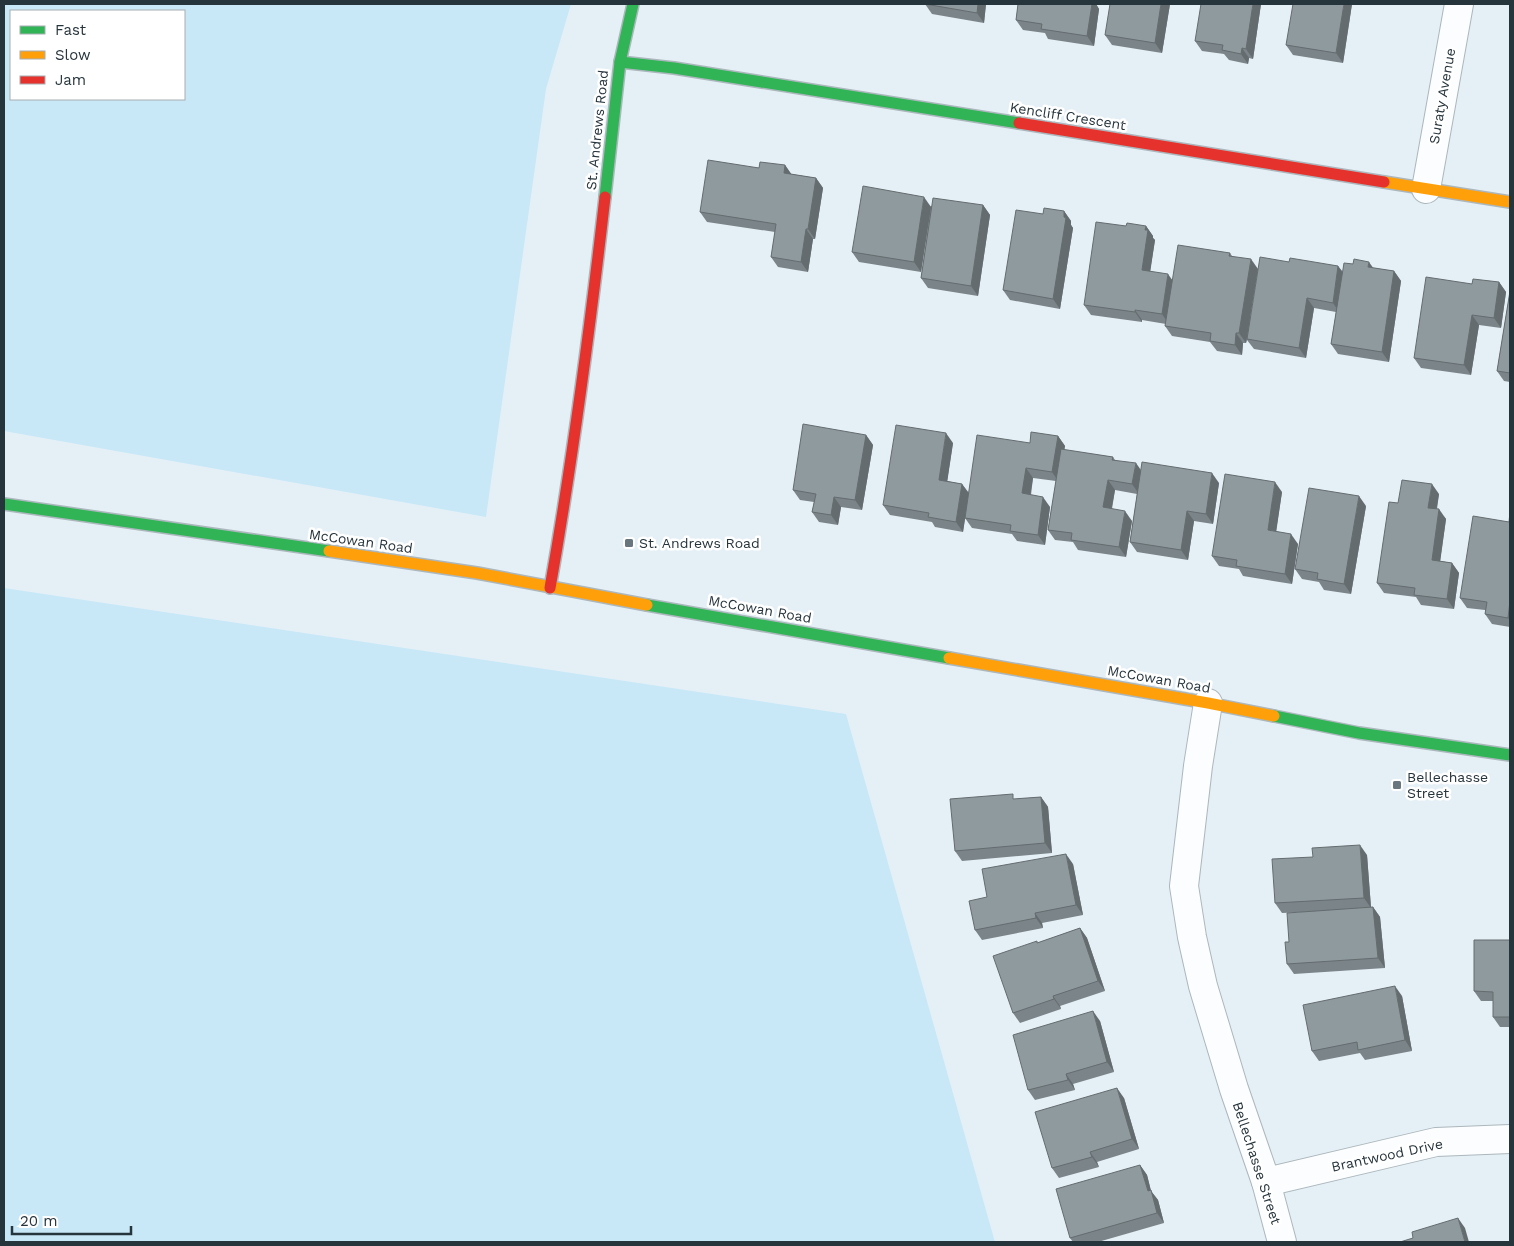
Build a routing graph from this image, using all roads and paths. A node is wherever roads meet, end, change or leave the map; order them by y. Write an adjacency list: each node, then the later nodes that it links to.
1 (633, 4): 3 (main road, St. Andrews Road)
2 (1460, 4): 4 (street, Suraty Avenue)
3 (620, 62): 4 (main road, Kencliff Crescent); 7 (main road, St. Andrews Road)
4 (1426, 189): 5 (main road, Kencliff Crescent)
5 (1510, 202)
6 (4, 504): 7 (main road, McCowan Road)
7 (550, 588): 8 (main road, McCowan Road)
8 (1208, 703): 9 (main road, McCowan Road); 11 (street, Bellechasse Street)
9 (1510, 755)
10 (1510, 1139): 11 (street, Brantwood Drive)
11 (1266, 1182): 12 (street, Bellechasse Street)
12 (1282, 1242)

